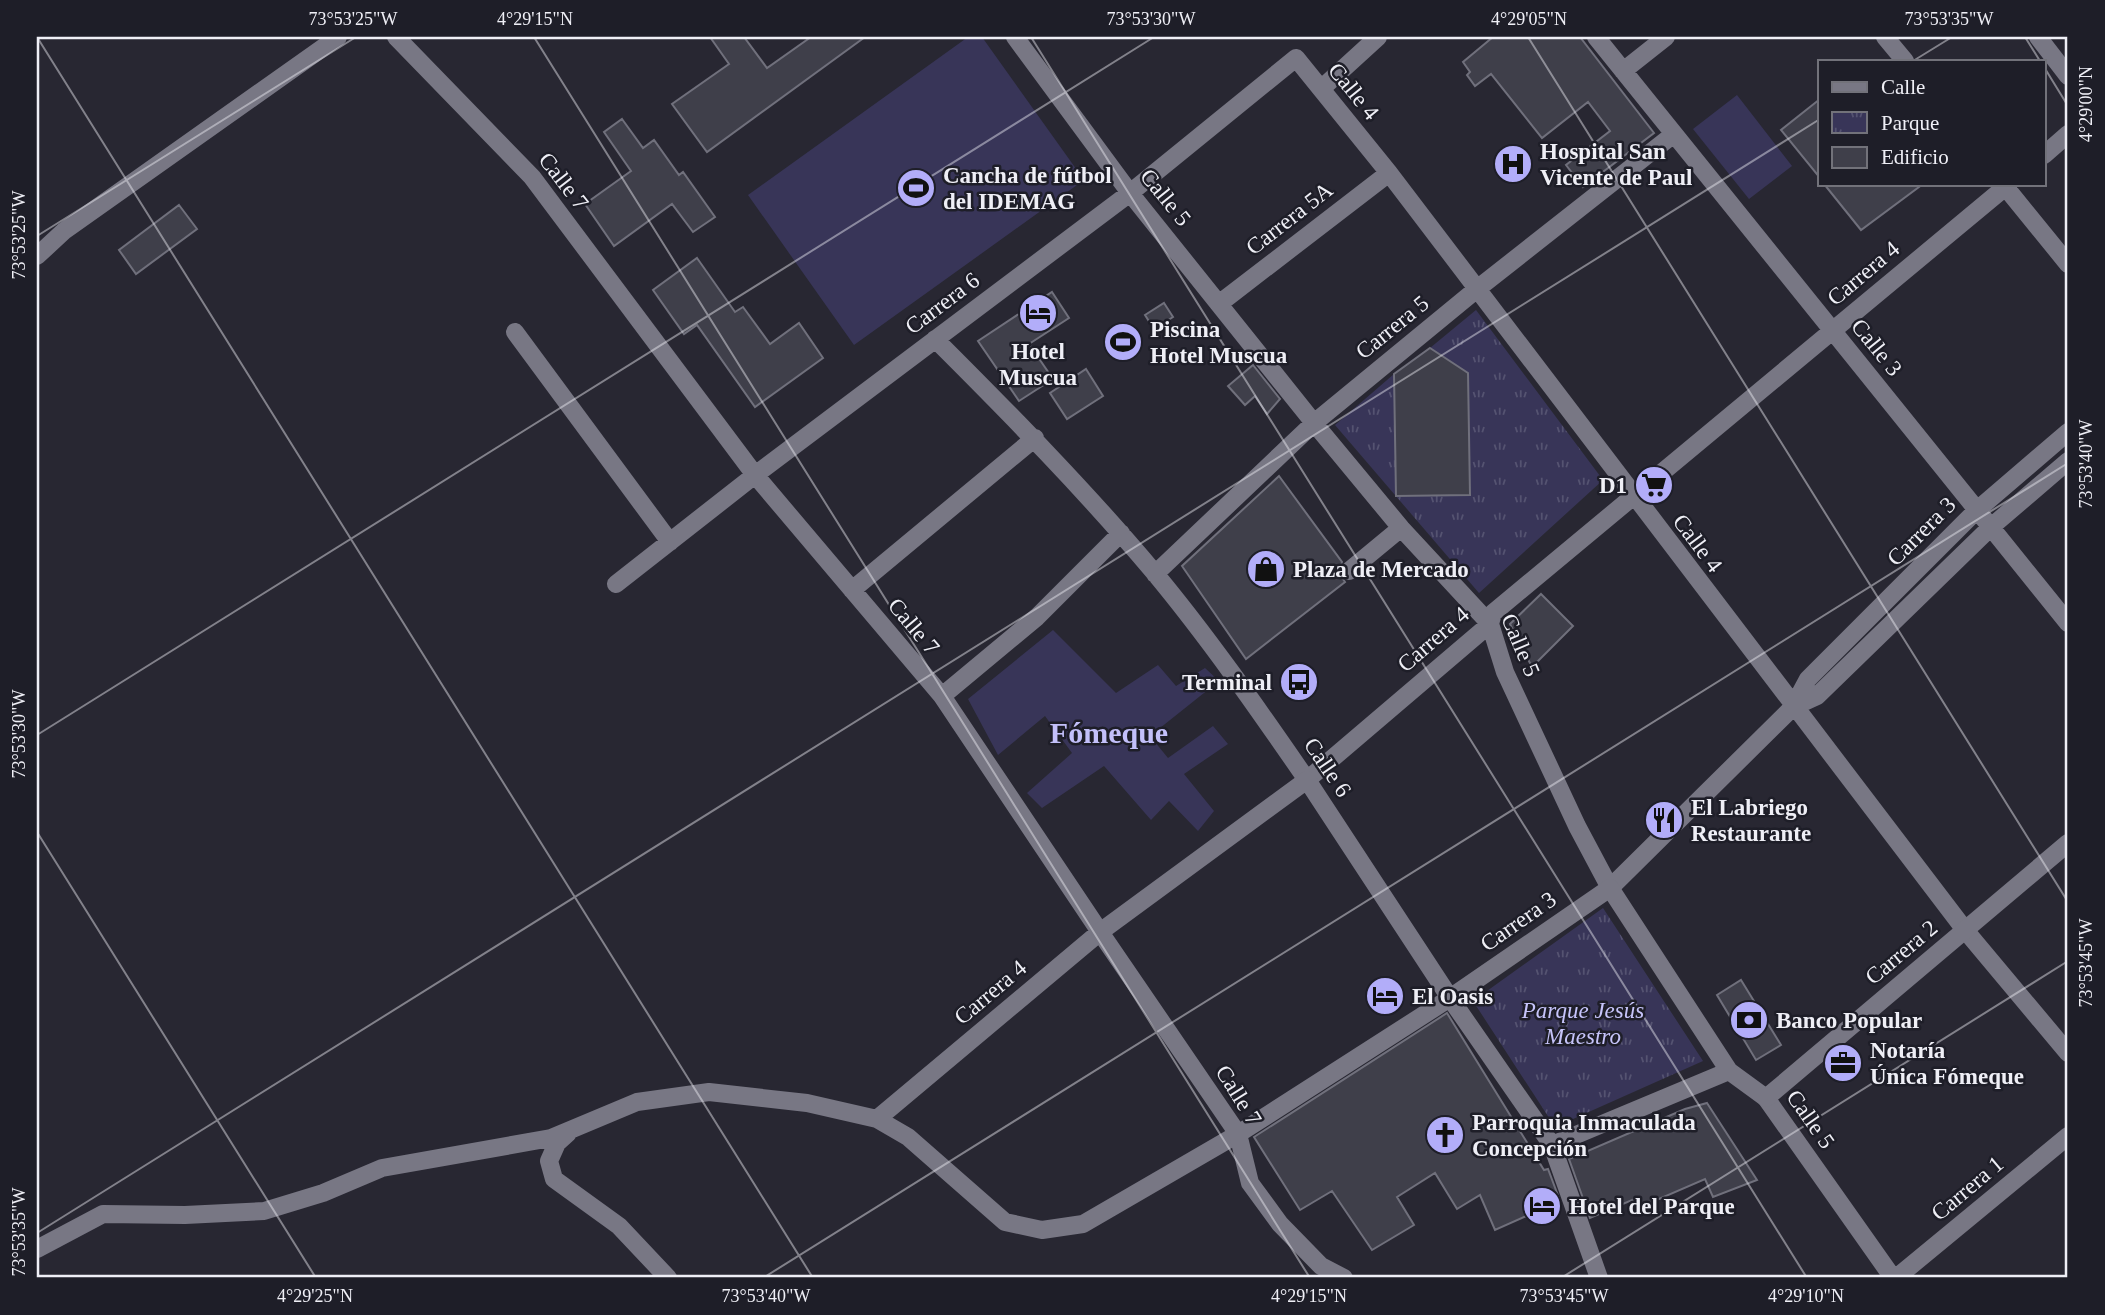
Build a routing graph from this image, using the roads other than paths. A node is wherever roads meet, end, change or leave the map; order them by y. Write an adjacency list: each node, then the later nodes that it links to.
1 (338, 37): 21 (street)
2 (396, 37): 32 (street, Calle 7)
3 (1015, 37): 20 (street, Calle 5)
4 (1378, 37): 13 (street)
5 (1596, 37): 11 (street, Calle 3)
6 (1666, 37): 11 (street)
7 (1885, 37): 10 (street)
8 (2038, 37): 12 (street)
9 (1296, 58): 13 (street, Calle 4); 20 (street, Carrera 6)
10 (1904, 60)
11 (1623, 71): 14 (street, Calle 3)
12 (2068, 76)
13 (1321, 89): 17 (street, Calle 4)
14 (1674, 134): 23 (street, Carrera 5); 25 (street, Calle 3)
15 (2068, 136): 16 (street)
16 (2046, 153)
17 (1389, 173): 23 (street, Calle 4); 24 (street, Carrera 5A)
18 (2005, 186): 25 (street, Carrera 4)
19 (2007, 186): 22 (street)
20 (1130, 193): 24 (street, Calle 5); 27 (street, Carrera 6)
21 (37, 256)
22 (2068, 264)
23 (1477, 289): 28 (street, Carrera 5); 33 (street, Calle 4)
24 (1220, 303): 28 (street, Calle 5)
25 (1832, 330): 33 (street, Carrera 4); 34 (street, Calle 3)
26 (515, 332): 38 (street)
27 (935, 339): 30 (street, Calle 6); 32 (street, Carrera 6)
28 (1314, 423): 36 (street, Calle 5); 40 (street, Carrera 5)
29 (2068, 432): 34 (street, Carrera 3)
30 (1035, 438): 37 (street, Calle 6); 42 (street)
31 (2068, 461): 35 (street, Carrera 3)
32 (755, 475): 38 (street, Carrera 6); 42 (street, Calle 7)
33 (1632, 496): 44 (street, Carrera 4); 46 (street, Calle 4)
34 (1977, 510): 35 (street, Calle 3); 46 (street, Carrera 3)
35 (1991, 527): 43 (street, Calle 3); 46 (street, Carrera 3)
36 (1401, 528): 39 (street); 44 (street, Calle 5)
37 (1121, 533): 40 (street, Calle 6); 45 (street)
38 (670, 542): 41 (street, Carrera 6)
39 (1349, 571)
40 (1155, 574): 47 (street, Calle 6)
41 (616, 584)
42 (852, 590): 45 (street, Calle 7)
43 (2068, 623)
44 (1490, 624): 47 (street, Carrera 4); 49 (street, Calle 5)
45 (942, 696): 51 (street, Calle 7)
46 (1793, 707): 49 (street, Carrera 3); 50 (street, Calle 4)
47 (1307, 780): 51 (street, Carrera 4); 52 (street, Calle 6)
48 (2068, 843): 50 (street, Carrera 2)
49 (1610, 888): 52 (street, Carrera 3); 54 (street, Calle 5)
50 (1965, 930): 53 (street, Calle 4); 55 (street, Carrera 2)
51 (1100, 932): 56 (street, Carrera 4); 58 (street, Calle 7)
52 (1450, 998): 58 (street, Carrera 3); 60 (street, Calle 6)
53 (2068, 1053)
54 (1728, 1071): 55 (street, Calle 5); 60 (street)
55 (1766, 1098): 65 (street, Calle 5)
56 (877, 1119): 57 (street, Carrera 3); 58 (street, Carrera 3)
57 (576, 1126): 61 (street, Carrera 3); 62 (street)
58 (1238, 1134): 63 (street, Calle 7)
59 (2068, 1136): 65 (street, Carrera 1)
60 (1552, 1145): 64 (street, Calle 6)
61 (37, 1249)
62 (668, 1278)
63 (1344, 1278)
64 (1599, 1278)
65 (1894, 1278)

